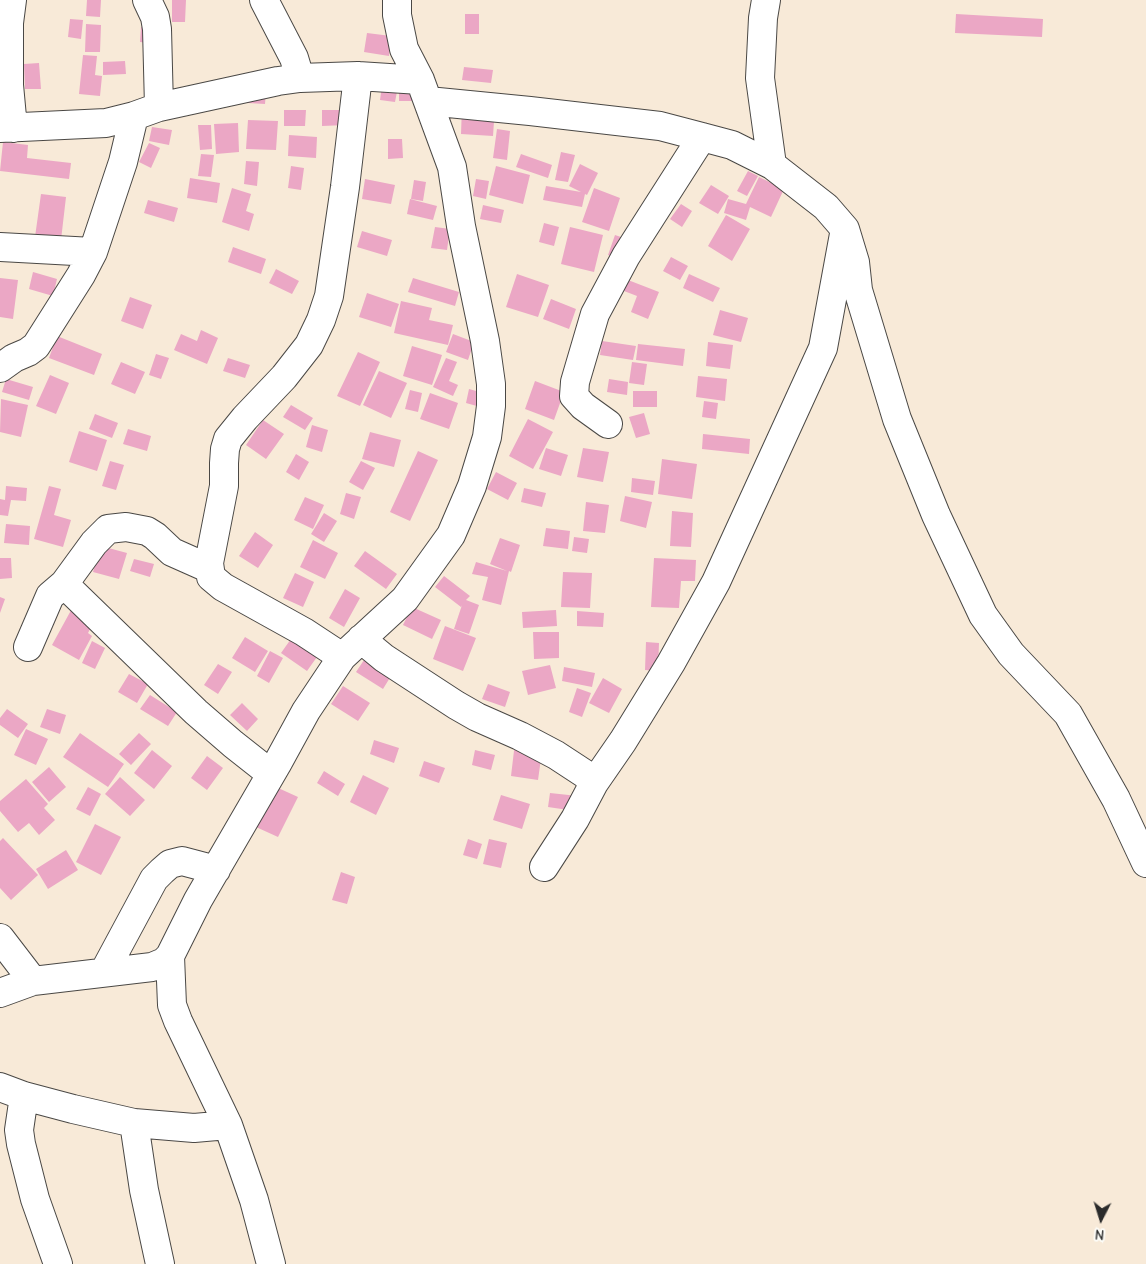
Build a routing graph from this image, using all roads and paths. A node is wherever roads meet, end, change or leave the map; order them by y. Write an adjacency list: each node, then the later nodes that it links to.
1 (147, 0): 9 (street)
2 (264, 0): 7 (street)
3 (397, 0): 8 (street)
4 (766, 0): 13 (street)
5 (7, 15): 11 (street)
6 (358, 76): 7 (street); 8 (street); 19 (street)
7 (300, 78): 9 (street)
8 (424, 90): 12 (street); 21 (street)
9 (159, 107): 10 (street)
10 (134, 116): 11 (street); 16 (street)
11 (7, 128)
12 (702, 137): 13 (street); 18 (street)
13 (772, 166): 14 (street)
14 (844, 229): 25 (street); 26 (street)
15 (0, 247): 16 (street)
16 (93, 252): 17 (street)
17 (5, 359)
18 (608, 424)
19 (208, 568): 20 (street); 23 (street)
20 (64, 584): 22 (street); 24 (street)
21 (361, 639): 23 (street); 25 (street)
22 (28, 647)
23 (342, 657): 24 (street)
24 (271, 774): 28 (street)
25 (594, 783): 27 (street)
26 (1146, 863)
27 (544, 867)
28 (216, 870): 30 (street); 31 (street)
29 (0, 938): 32 (street)
30 (170, 956): 31 (street); 36 (street)
31 (104, 972): 32 (street)
32 (33, 981): 33 (street)
33 (0, 993)
34 (12, 1092): 35 (street); 37 (street)
35 (134, 1123): 36 (street); 38 (street)
36 (228, 1125): 39 (street)
37 (58, 1264)
38 (160, 1264)
39 (271, 1264)

